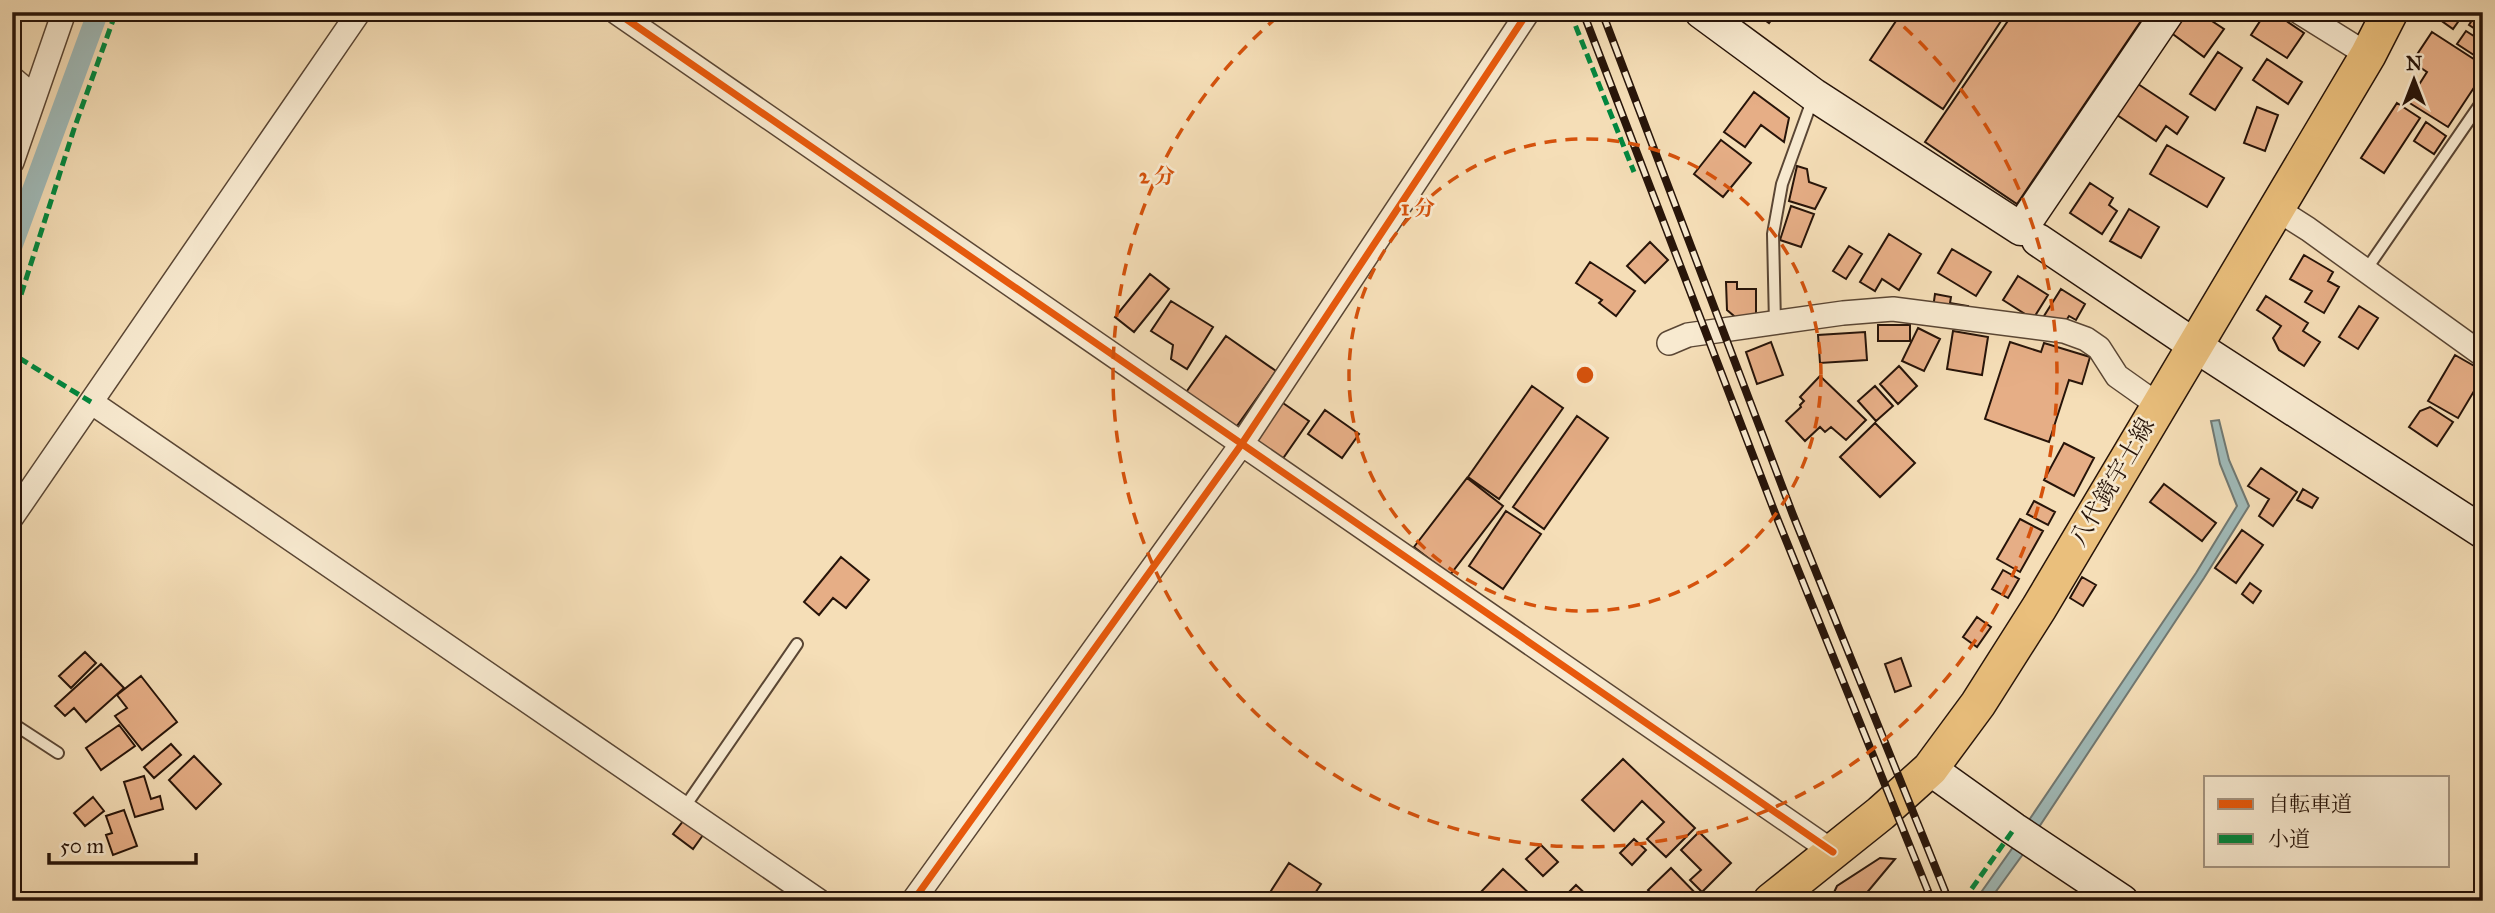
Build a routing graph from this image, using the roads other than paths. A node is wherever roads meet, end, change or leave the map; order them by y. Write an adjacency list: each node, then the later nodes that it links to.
1 (64, 12): 12 (street)
2 (359, 12): 22 (street)
3 (616, 12): 24 (street)
4 (1528, 12): 24 (street)
5 (1701, 12): 11 (street)
6 (2168, 12): 11 (street)
7 (2299, 12): 9 (street)
8 (2390, 12): 9 (main road, 八代鏡宇土線)
9 (2368, 55): 15 (main road, 八代鏡宇土線)
10 (12, 78): 12 (street)
11 (1814, 95): 18 (lane)
12 (33, 96): 14 (street)
13 (2483, 100): 17 (lane)
14 (12, 162)
15 (2275, 208): 17 (street); 20 (main road, 八代鏡宇土線)
16 (2038, 240): 20 (street)
17 (2366, 270): 21 (street)
18 (1776, 323): 19 (street); 23 (street)
19 (1669, 343)
20 (2194, 345): 23 (main road, 八代鏡宇土線); 26 (street)
21 (2483, 355)
22 (91, 402): 25 (street); 31 (street)
23 (2158, 405): 30 (main road, 八代鏡宇土線)
24 (1241, 445): 32 (street); 34 (street)
25 (12, 517)
26 (2483, 532)
27 (797, 644): 31 (lane)
28 (12, 723): 29 (lane)
29 (58, 753)
30 (1930, 769): 32 (main road, 八代鏡宇土線); 36 (street)
31 (684, 808): 33 (street)
32 (1833, 852): 35 (main road, 八代鏡宇土線)
33 (819, 901)
34 (913, 901)
35 (1772, 901)
36 (2122, 901)

